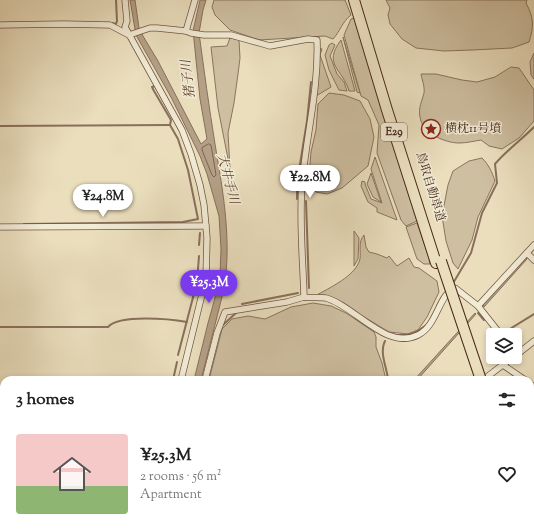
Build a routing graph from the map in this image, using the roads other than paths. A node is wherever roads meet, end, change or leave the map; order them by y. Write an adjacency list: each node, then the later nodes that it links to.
1 (125, 0): 7 (street)
2 (195, 0): 6 (street)
3 (354, 0): 13 (highway, 鳥取自動車道 / E29)
4 (360, 0): 13 (highway, 鳥取自動車道 / E29)
5 (0, 26): 7 (street)
6 (186, 31): 7 (street); 14 (street)
7 (129, 35): 8 (street)
8 (206, 226): 9 (street); 20 (street)
9 (0, 227)
10 (534, 245): 11 (street)
11 (527, 254): 12 (street); 15 (street)
12 (534, 260)
13 (438, 262): 22 (highway, 鳥取自動車道 / E29); 23 (highway, 鳥取自動車道 / E29, bridge)
14 (304, 297): 15 (street); 21 (street)
15 (478, 306): 16 (street)
16 (495, 328)
17 (534, 341): 18 (street)
18 (522, 350)
19 (503, 365): 24 (street); 25 (street)
20 (182, 376)
21 (206, 376)
22 (474, 376)
23 (481, 376)
24 (488, 376)
25 (519, 376)

